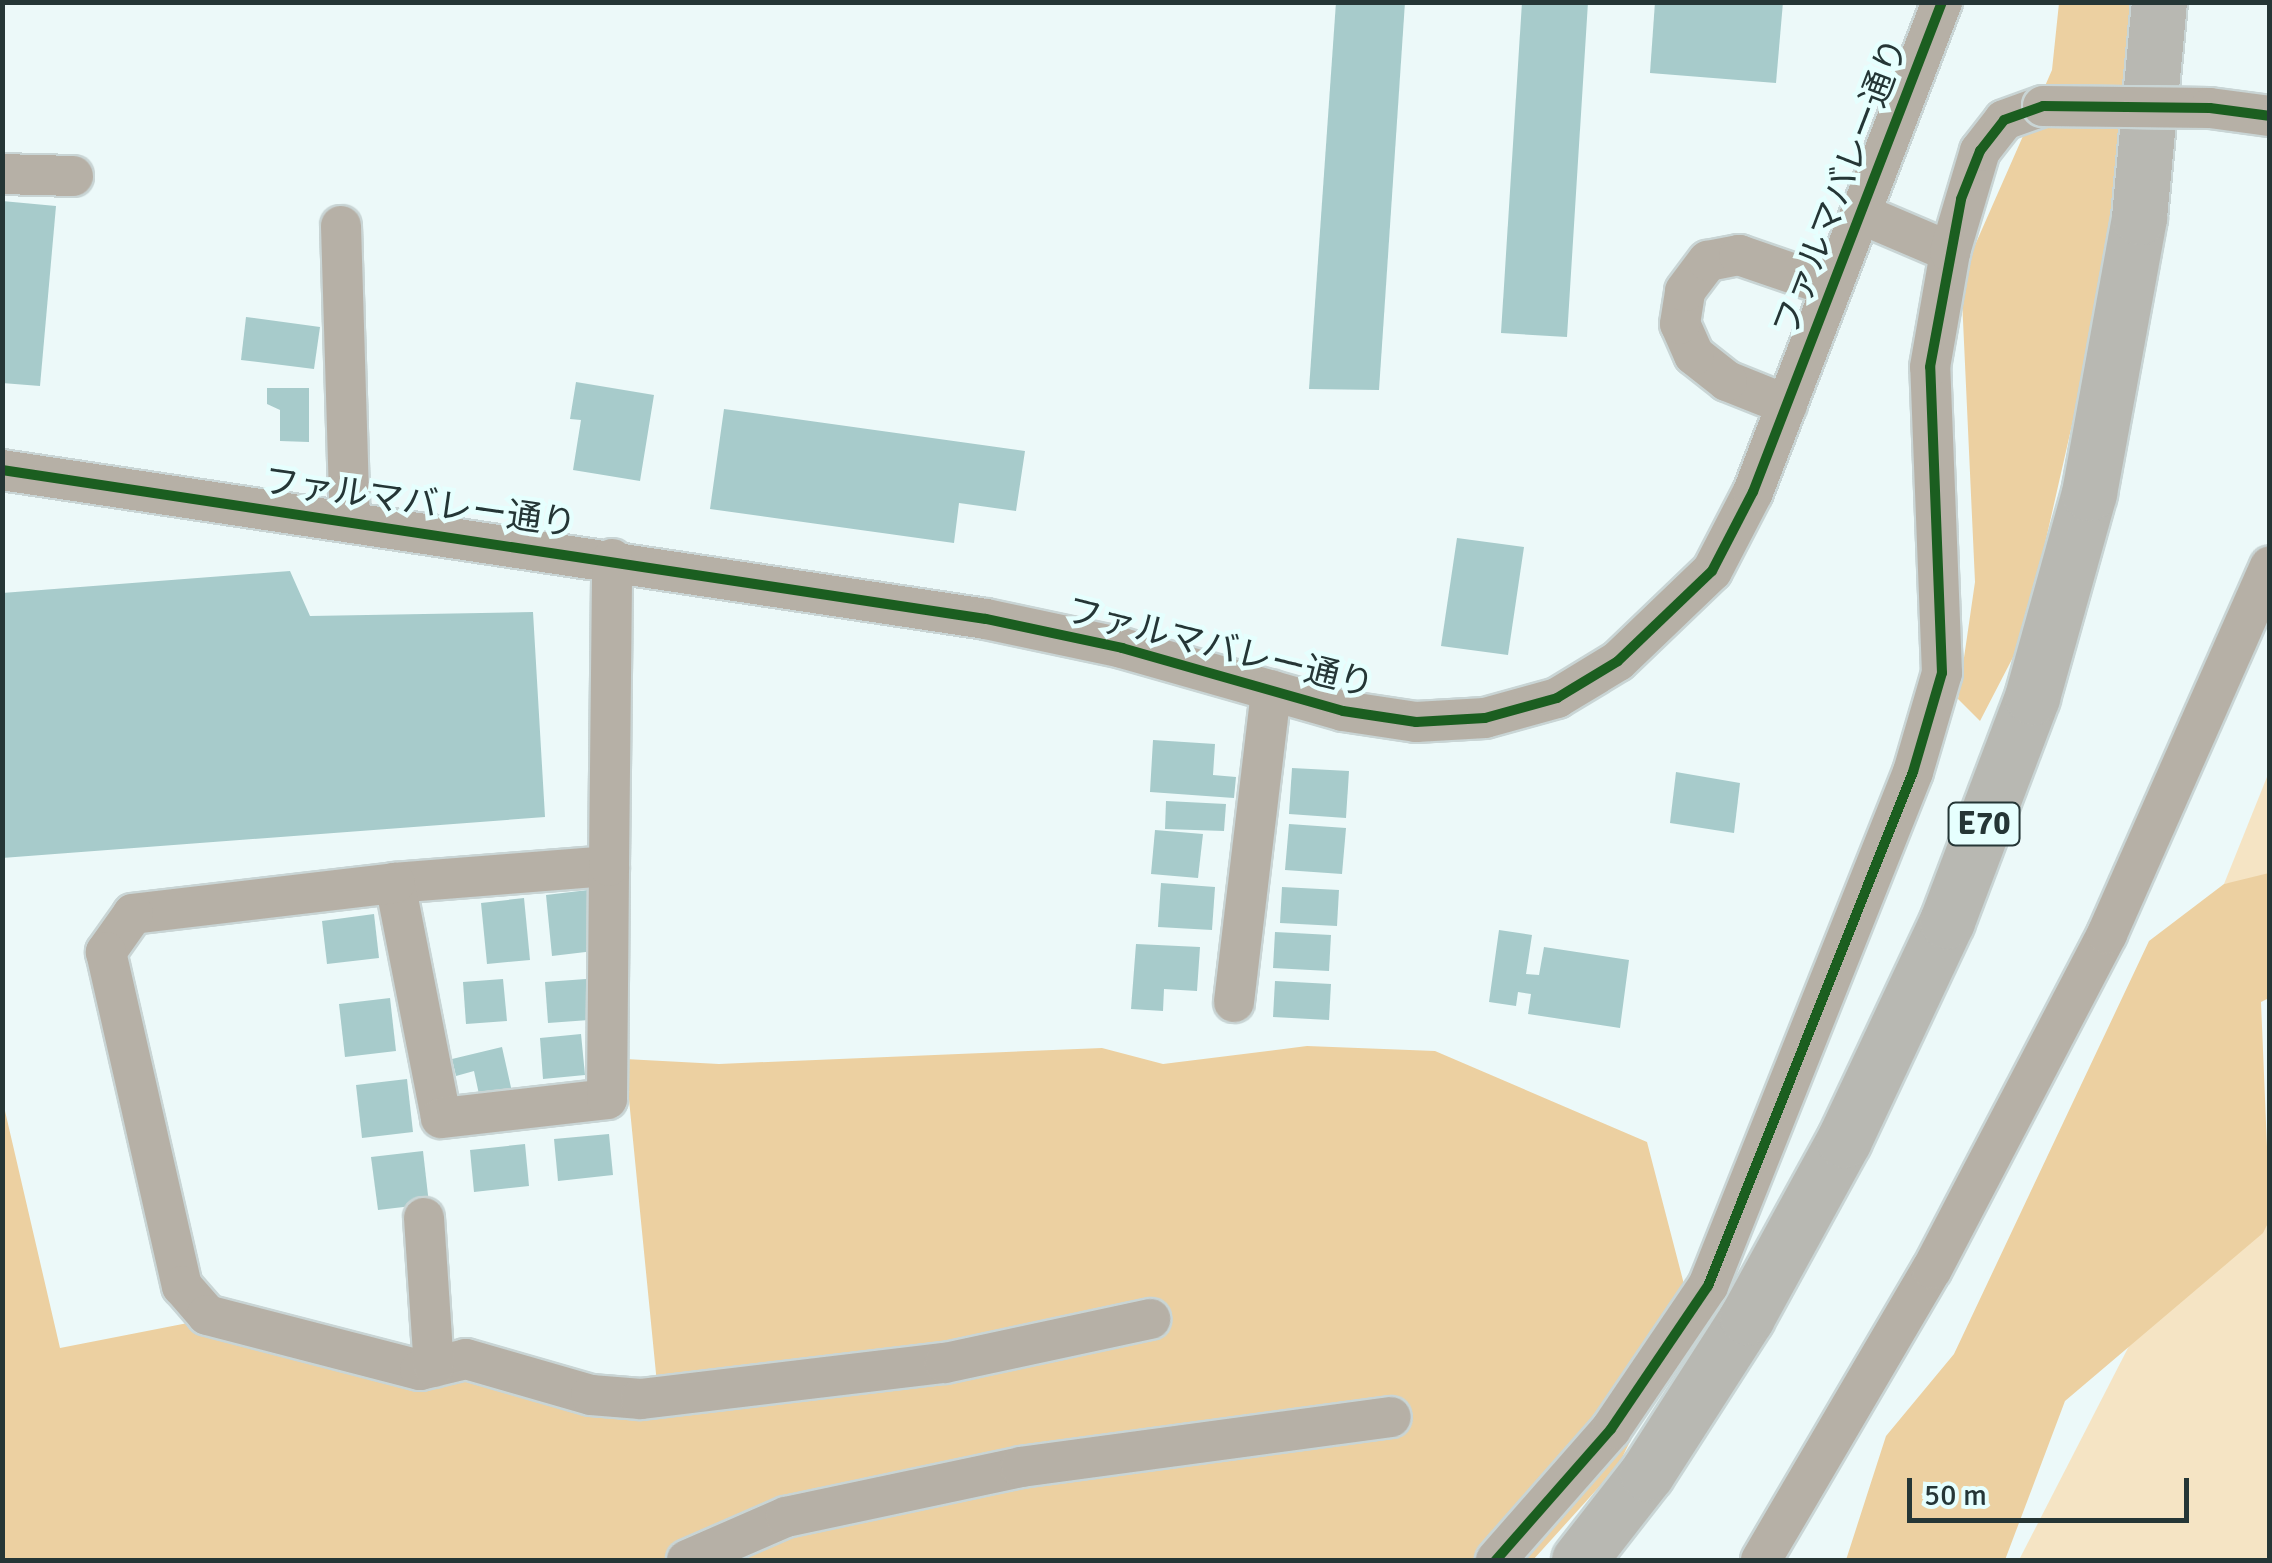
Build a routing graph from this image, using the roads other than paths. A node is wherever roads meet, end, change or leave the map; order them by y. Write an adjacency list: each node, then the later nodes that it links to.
1 (1942, 2): 7 (street, ファルマバレー通り)
2 (2159, 2): 26 (highway, E70)
3 (2178, 2): 27 (highway, E70)
4 (2270, 116): 9 (street, bridge)
5 (2, 174): 6 (street)
6 (73, 176)
7 (1860, 214): 9 (street); 10 (street, ファルマバレー通り)
8 (340, 226): 13 (street)
9 (1950, 252): 25 (street)
10 (1832, 287): 11 (street, ファルマバレー通り); 11 (street)
11 (1787, 405): 16 (street, ファルマバレー通り)
12 (2, 470): 13 (street, ファルマバレー通り)
13 (350, 521): 14 (street, ファルマバレー通り)
14 (612, 559): 16 (street, ファルマバレー通り); 17 (street)
15 (2270, 566): 28 (street)
16 (1271, 690): 19 (street)
17 (609, 866): 18 (street); 18 (street)
18 (395, 883): 22 (street)
19 (1234, 1002)
20 (424, 1218): 22 (street)
21 (1150, 1319): 22 (street)
22 (434, 1367)
23 (1391, 1417): 24 (street)
24 (687, 1560)
25 (1496, 1560)
26 (1579, 1560)
27 (1606, 1560)
28 (1761, 1560)

